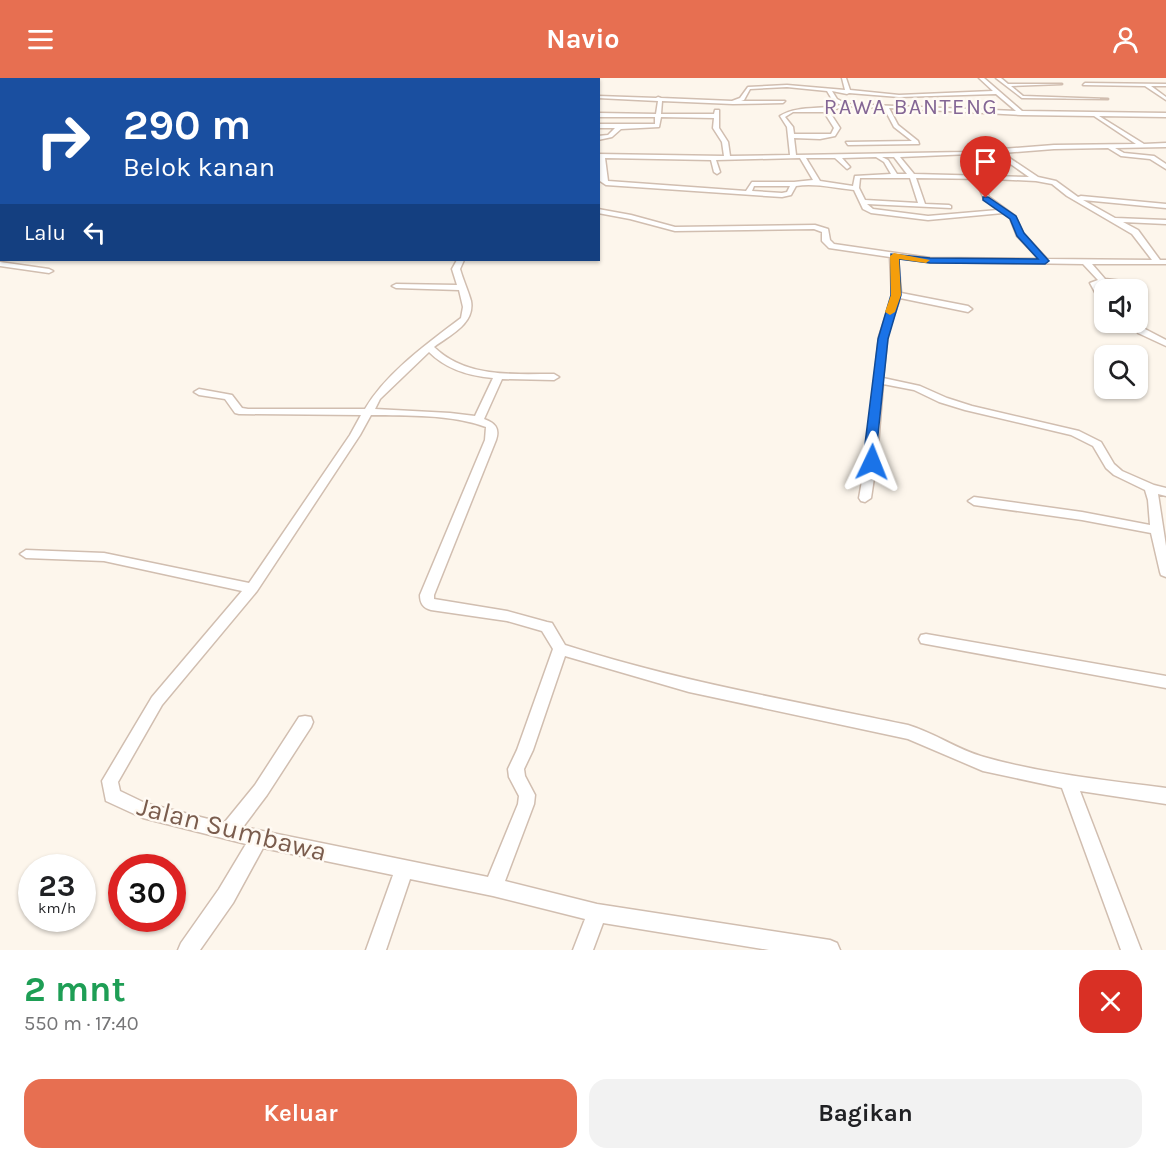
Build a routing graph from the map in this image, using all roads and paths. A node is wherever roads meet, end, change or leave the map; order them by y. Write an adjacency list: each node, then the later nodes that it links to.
1 (844, 78): 16 (street)
2 (981, 78): 3 (street); 17 (street)
3 (998, 78): 4 (street); 10 (street)
4 (1013, 78)
5 (1052, 78): 9 (street)
6 (1113, 78): 7 (street)
7 (1166, 79)
8 (1030, 84): 9 (street); 10 (street); 15 (street)
9 (1060, 84): 13 (street)
10 (1007, 85): 22 (street)
11 (1146, 85): 12 (street); 18 (street); 23 (street)
12 (1166, 85)
13 (1066, 88)
14 (829, 91): 16 (street); 27 (street); 28 (street)
15 (1041, 91): 18 (street); 22 (street)
16 (847, 93): 19 (street)
17 (998, 93): 19 (street); 33 (street)
18 (1098, 93): 22 (street)
19 (924, 96): 29 (street)
20 (600, 97): 21 (street)
21 (658, 98): 24 (street); 40 (street)
22 (1052, 98)
23 (1166, 99)
24 (715, 102): 27 (street); 38 (street)
25 (783, 102): 27 (street)
26 (1029, 102): 34 (street)
27 (733, 103)
28 (837, 104): 30 (street); 31 (street); 32 (street)
29 (935, 105)
30 (777, 107)
31 (886, 108): 33 (street); 47 (street)
32 (826, 110): 44 (street); 44 (street)
33 (1021, 113): 34 (street)
34 (1043, 114): 36 (street)
35 (600, 115): 40 (street)
36 (1092, 115): 39 (street); 48 (street)
37 (1166, 115): 39 (street)
38 (717, 116): 40 (street); 62 (street)
39 (1139, 116): 41 (street)
40 (658, 117): 43 (street)
41 (1164, 123)
42 (600, 126): 43 (street)
43 (620, 127): 45 (street)
44 (790, 136): 59 (street)
45 (600, 138)
46 (848, 143): 47 (street)
47 (916, 143): 57 (street)
48 (1143, 145): 49 (street); 51 (street)
49 (1151, 145): 50 (street); 55 (street)
50 (1166, 145)
51 (1109, 146): 52 (street); 66 (street)
52 (997, 152): 57 (street); 71 (street)
53 (877, 154): 54 (street); 56 (street); 69 (street)
54 (895, 154): 57 (street); 68 (street)
55 (1166, 154)
56 (859, 155): 61 (street); 64 (street)
57 (919, 155)
58 (600, 156): 63 (street); 75 (street)
59 (793, 156): 60 (street); 62 (street)
60 (802, 156): 61 (street); 72 (street)
61 (837, 156): 65 (street)
62 (727, 157): 63 (street)
63 (713, 158): 67 (street)
64 (870, 162)
65 (847, 167)
66 (1166, 167)
67 (717, 172)
68 (912, 176): 69 (street); 70 (street); 78 (street)
69 (896, 177): 74 (street)
70 (990, 178): 71 (street); 82 (street)
71 (1038, 179): 76 (street)
72 (816, 182): 73 (street); 74 (street)
73 (794, 184): 75 (street); 75 (street)
74 (856, 188): 77 (street)
75 (748, 194)
76 (1074, 198): 79 (street); 83 (street)
77 (862, 202): 78 (street); 82 (street)
78 (922, 205): 80 (street)
79 (1166, 206)
80 (949, 207)
81 (600, 211): 85 (street)
82 (1005, 211): 87 (street)
83 (1114, 220): 84 (street); 90 (street)
84 (1166, 222)
85 (894, 256): 87 (street); 95 (street)
86 (460, 261): 94 (street, Jalan Sumbawa)
87 (1045, 261): 88 (street)
88 (1085, 261): 90 (street); 92 (street)
89 (1, 262): 91 (street)
90 (1163, 263)
91 (49, 272)
92 (1100, 279)
93 (396, 286): 94 (street)
94 (461, 288): 99 (street, Jalan Sumbawa)
95 (896, 295): 96 (street); 102 (street)
96 (968, 309)
97 (1145, 333): 98 (street)
98 (1166, 343)
99 (429, 347): 100 (street); 104 (street, Jalan Sumbawa)
100 (499, 375): 101 (street); 105 (street)
101 (554, 377)
102 (879, 380): 106 (street); 108 (street)
103 (199, 392): 104 (street)
104 (367, 412): 105 (street); 113 (street, Jalan Sumbawa)
105 (478, 420): 115 (street)
106 (1150, 488): 107 (street); 110 (street)
107 (1166, 492)
108 (864, 498)
109 (974, 501): 110 (street)
110 (1156, 530): 112 (street)
111 (26, 554): 113 (street)
112 (1166, 572)
113 (252, 588): 120 (street, Jalan Sumbawa)
114 (926, 639): 116 (street)
115 (560, 650): 118 (street); 123 (street)
116 (1166, 682)
117 (305, 722): 120 (street)
118 (1068, 782): 119 (street); 130 (street)
119 (1166, 796)
120 (228, 832): 121 (street, Jalan Sumbawa)
121 (258, 839): 122 (street, Jalan Sumbawa); 126 (street)
122 (405, 868): 123 (street, Jalan Sumbawa); 127 (street)
123 (493, 887): 124 (street, Jalan Sumbawa)
124 (597, 913): 125 (street, Jalan Sumbawa); 128 (street)
125 (795, 948): 129 (street, Jalan Sumbawa)
126 (188, 950)
127 (376, 950)
128 (583, 950)
129 (830, 950)
130 (1131, 950)

